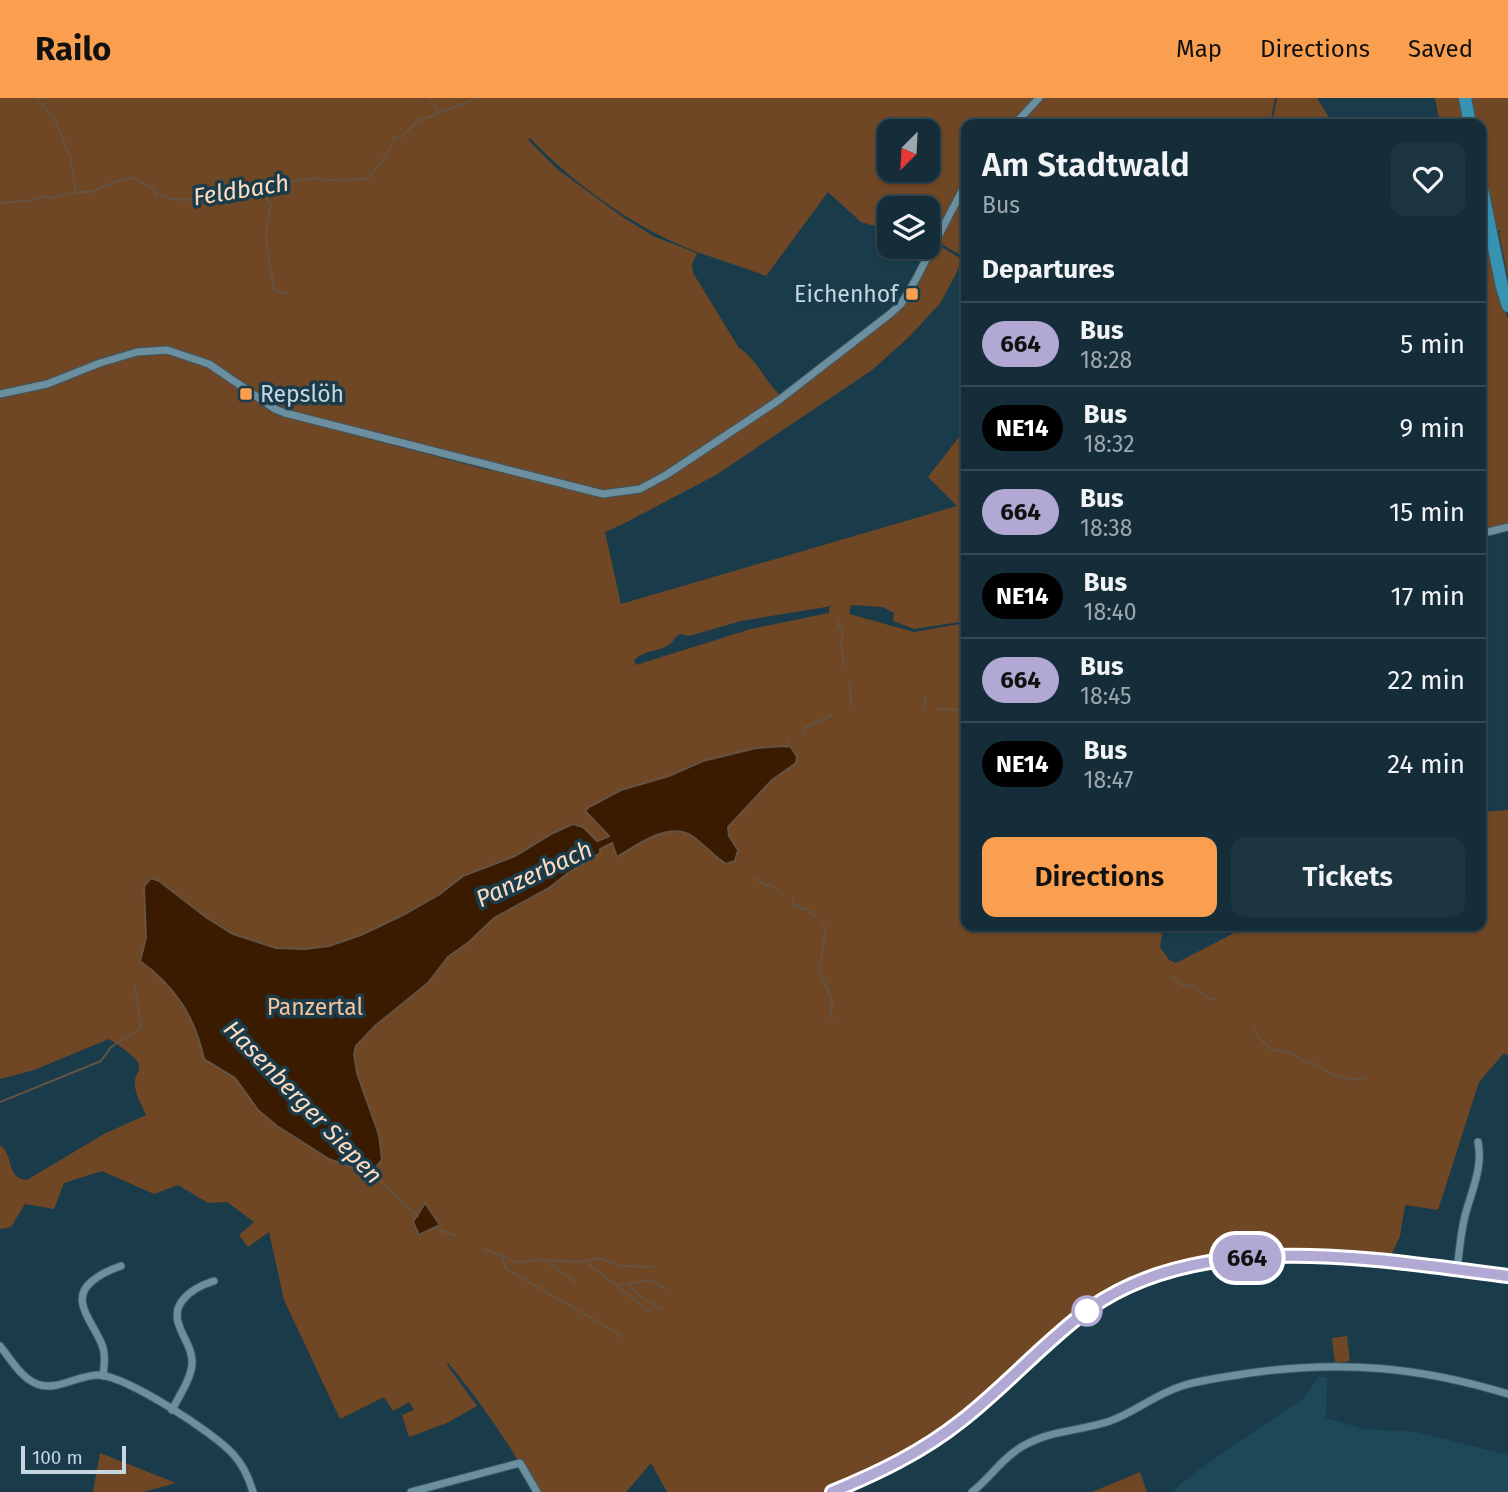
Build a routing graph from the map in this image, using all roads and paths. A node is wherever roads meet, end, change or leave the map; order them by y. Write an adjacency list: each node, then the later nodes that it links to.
1 (1039, 98): 3 (street)
2 (1465, 98): 4 (main road)
3 (1020, 119)
4 (1469, 119)
5 (961, 193): 8 (street)
6 (1486, 208): 7 (main road)
7 (1508, 306)
8 (0, 394)
9 (1508, 527): 10 (street)
10 (1486, 532)
11 (1478, 1142): 13 (street)
12 (121, 1266): 17 (street)
13 (1457, 1270): 14 (street); 23 (street)
14 (1508, 1276)
15 (214, 1281): 19 (street)
16 (0, 1346): 17 (street)
17 (103, 1376): 19 (street)
18 (1507, 1394): 24 (street)
19 (172, 1410): 20 (street)
20 (253, 1492)
21 (411, 1492): 22 (street)
22 (536, 1492)
23 (831, 1492)
24 (972, 1492)

